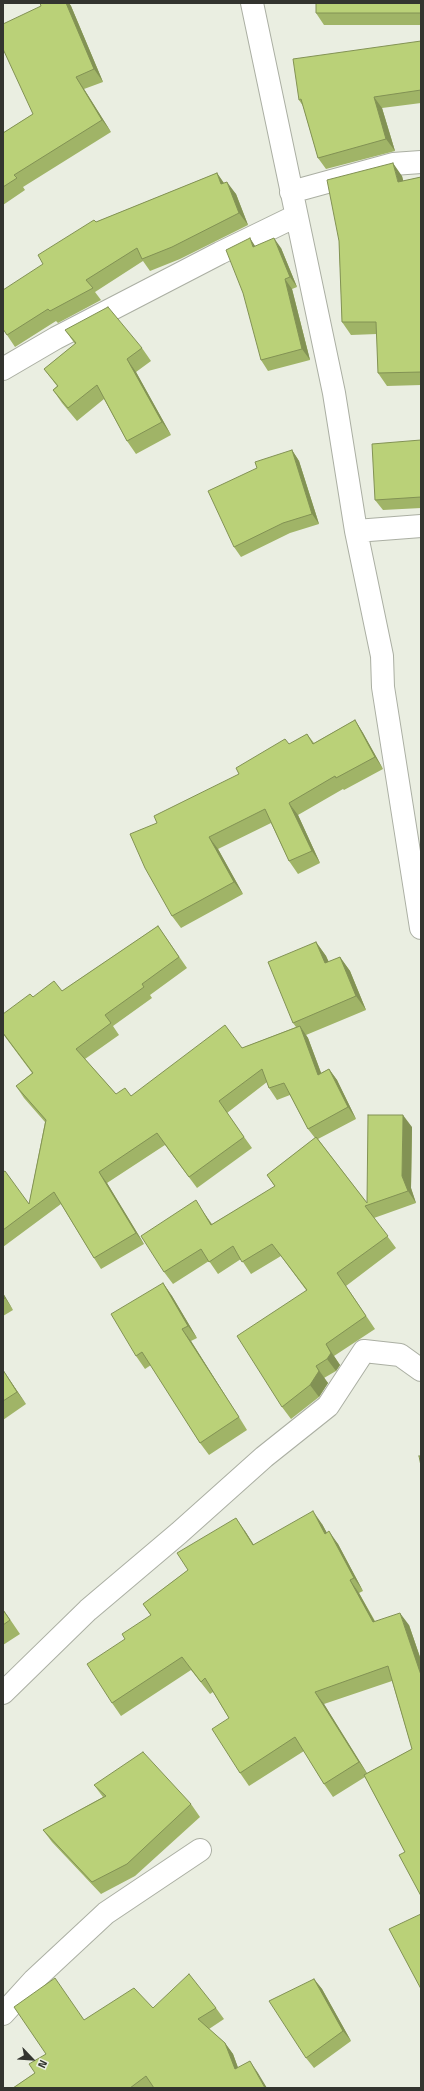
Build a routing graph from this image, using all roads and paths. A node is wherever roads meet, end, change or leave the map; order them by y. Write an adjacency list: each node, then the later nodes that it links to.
1 (252, 3): 3 (street)
2 (421, 162): 3 (street)
3 (291, 192): 4 (street)
4 (296, 216): 5 (street); 7 (street)
5 (3, 370)
6 (421, 526): 7 (street)
7 (356, 531): 8 (street)
8 (421, 928)
9 (421, 1370): 10 (street)
10 (3, 1693)
11 (200, 1850): 12 (street)
12 (3, 2014)

